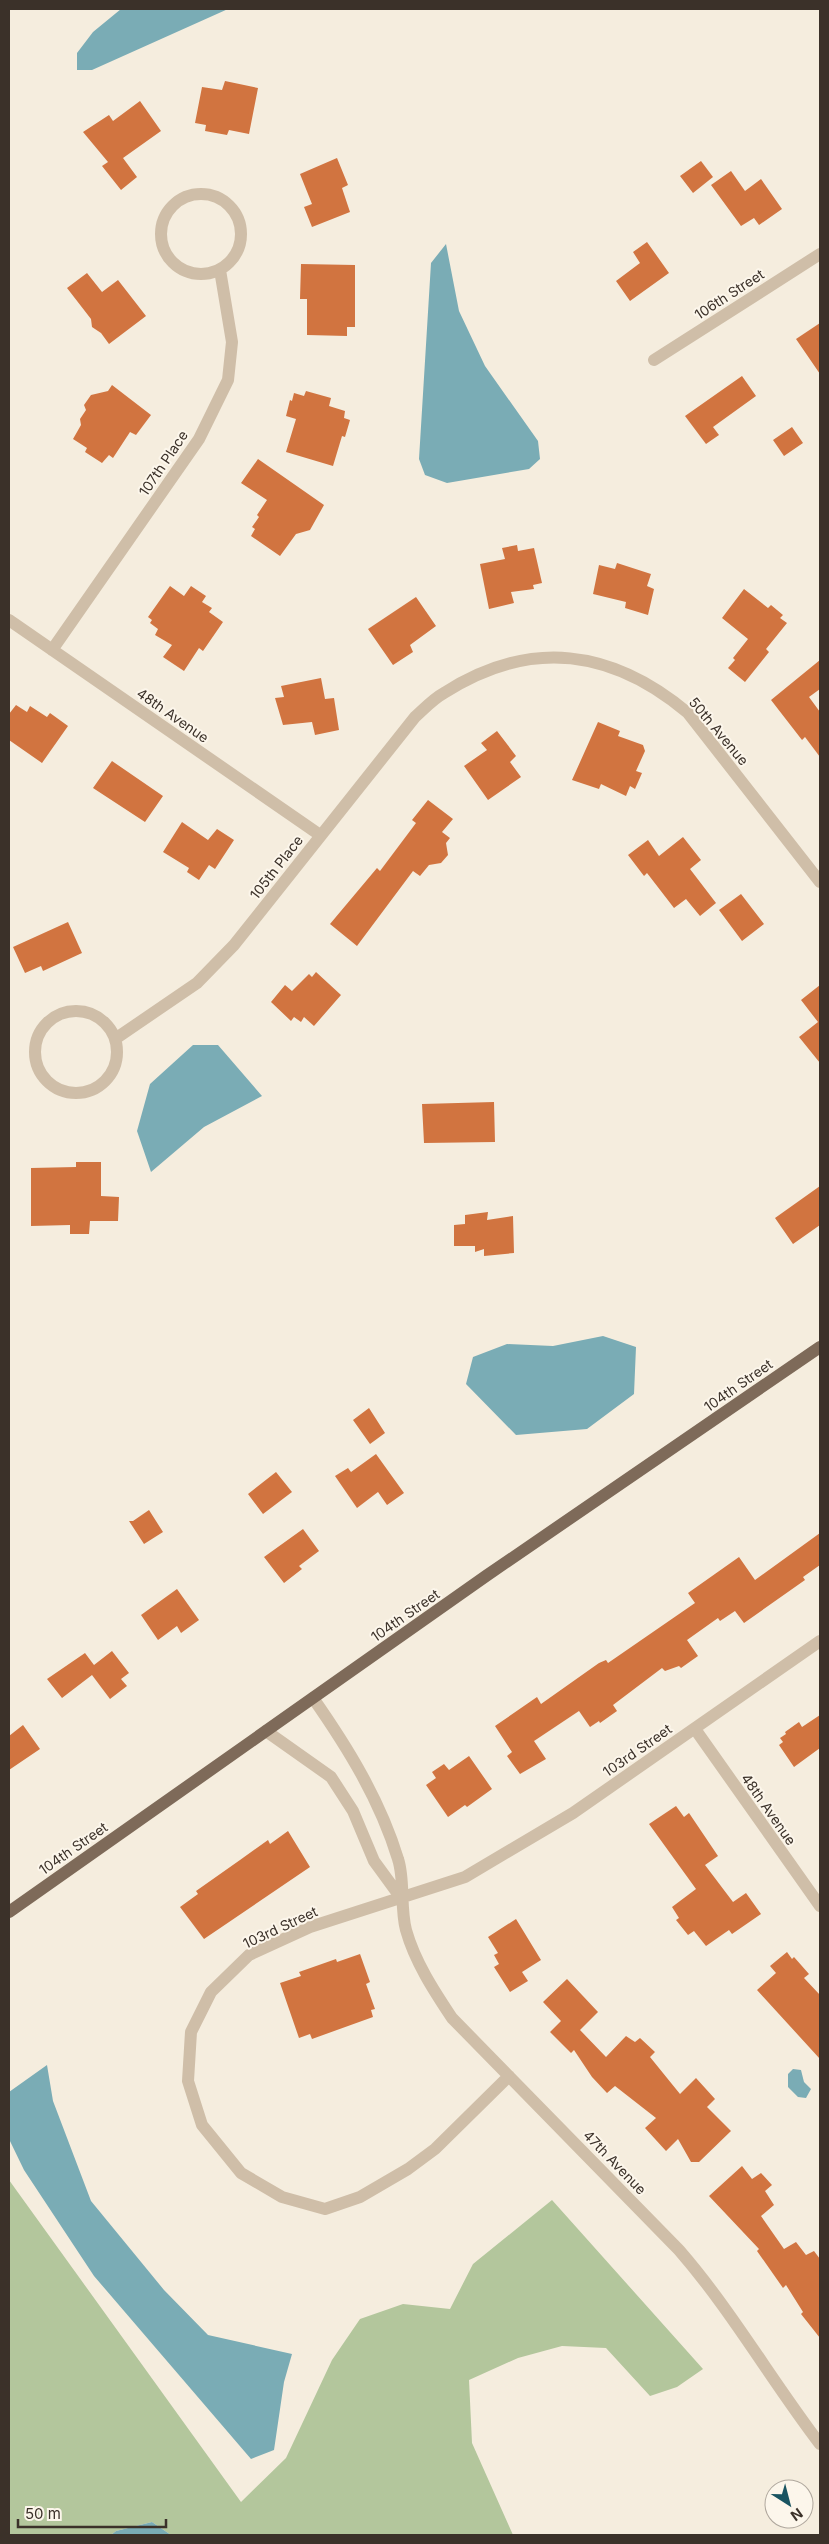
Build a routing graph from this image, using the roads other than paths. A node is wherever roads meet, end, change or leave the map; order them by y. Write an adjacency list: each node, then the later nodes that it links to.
1 (820, 254): 3 (street, 106th Street)
2 (220, 270): 2 (street); 5 (street, 107th Place)
3 (654, 360)
4 (9, 620): 5 (street, 48th Avenue)
5 (52, 650): 7 (street, 48th Avenue)
6 (442, 693): 7 (street, 105th Place); 8 (street, 50th Avenue)
7 (320, 835): 9 (street, 105th Place)
8 (820, 882)
9 (115, 1039): 9 (street)
10 (820, 1347): 12 (main road, 104th Street)
11 (820, 1641): 13 (street, 103rd Street)
12 (312, 1698): 14 (main road, 104th Street); 15 (street, 47th Avenue)
13 (695, 1729): 15 (street, 103rd Street); 16 (street, 48th Avenue)
14 (266, 1731): 15 (street); 17 (main road, 104th Street)
15 (401, 1898): 18 (street, 47th Avenue); 18 (street, 103rd Street)
16 (820, 1906)
17 (9, 1912)
18 (509, 2076): 19 (street, 47th Avenue)
19 (820, 2444)

